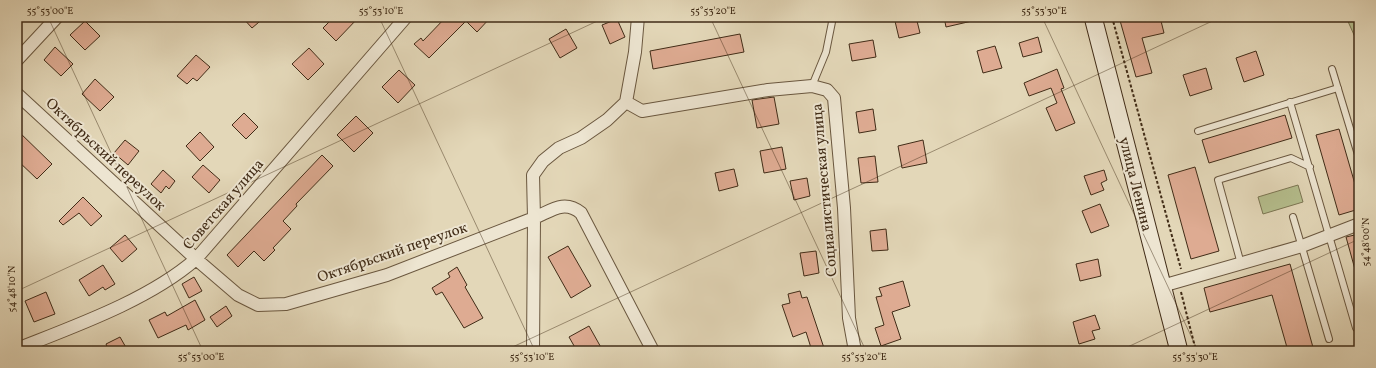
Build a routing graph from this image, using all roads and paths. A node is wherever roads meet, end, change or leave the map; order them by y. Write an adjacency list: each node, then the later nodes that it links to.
1 (57, 17): 7 (street)
2 (406, 17): 22 (street, Советская улица)
3 (638, 17): 12 (street)
4 (833, 17): 9 (lane)
5 (1093, 17): 24 (main road, улица Ленина)
6 (1112, 17): 24 (path)
7 (17, 60)
8 (1332, 69): 10 (lane)
9 (812, 86): 12 (street, Социалистическая улица); 30 (street, Социалистическая улица)
10 (1338, 88): 13 (lane); 15 (lane)
11 (17, 94): 22 (street, Октябрьский переулок)
12 (626, 102): 18 (street)
13 (1290, 102): 14 (lane); 16 (lane)
14 (1198, 130)
15 (1359, 158)
16 (1310, 167): 20 (lane); 23 (lane)
17 (1293, 217): 21 (lane)
18 (534, 218): 22 (street, Октябрьский переулок); 28 (street); 29 (street, Октябрьский переулок)
19 (1359, 224): 20 (street)
20 (1330, 234): 21 (street); 25 (lane)
21 (1302, 246): 23 (street); 26 (lane)
22 (196, 260): 27 (street, Советская улица)
23 (1241, 264): 24 (street)
24 (1175, 283): 31 (main road, улица Ленина); 32 (path)
25 (1359, 330)
26 (1329, 339)
27 (17, 349)
28 (533, 351)
29 (653, 351)
30 (856, 351)
31 (1179, 351)
32 (1196, 351)

